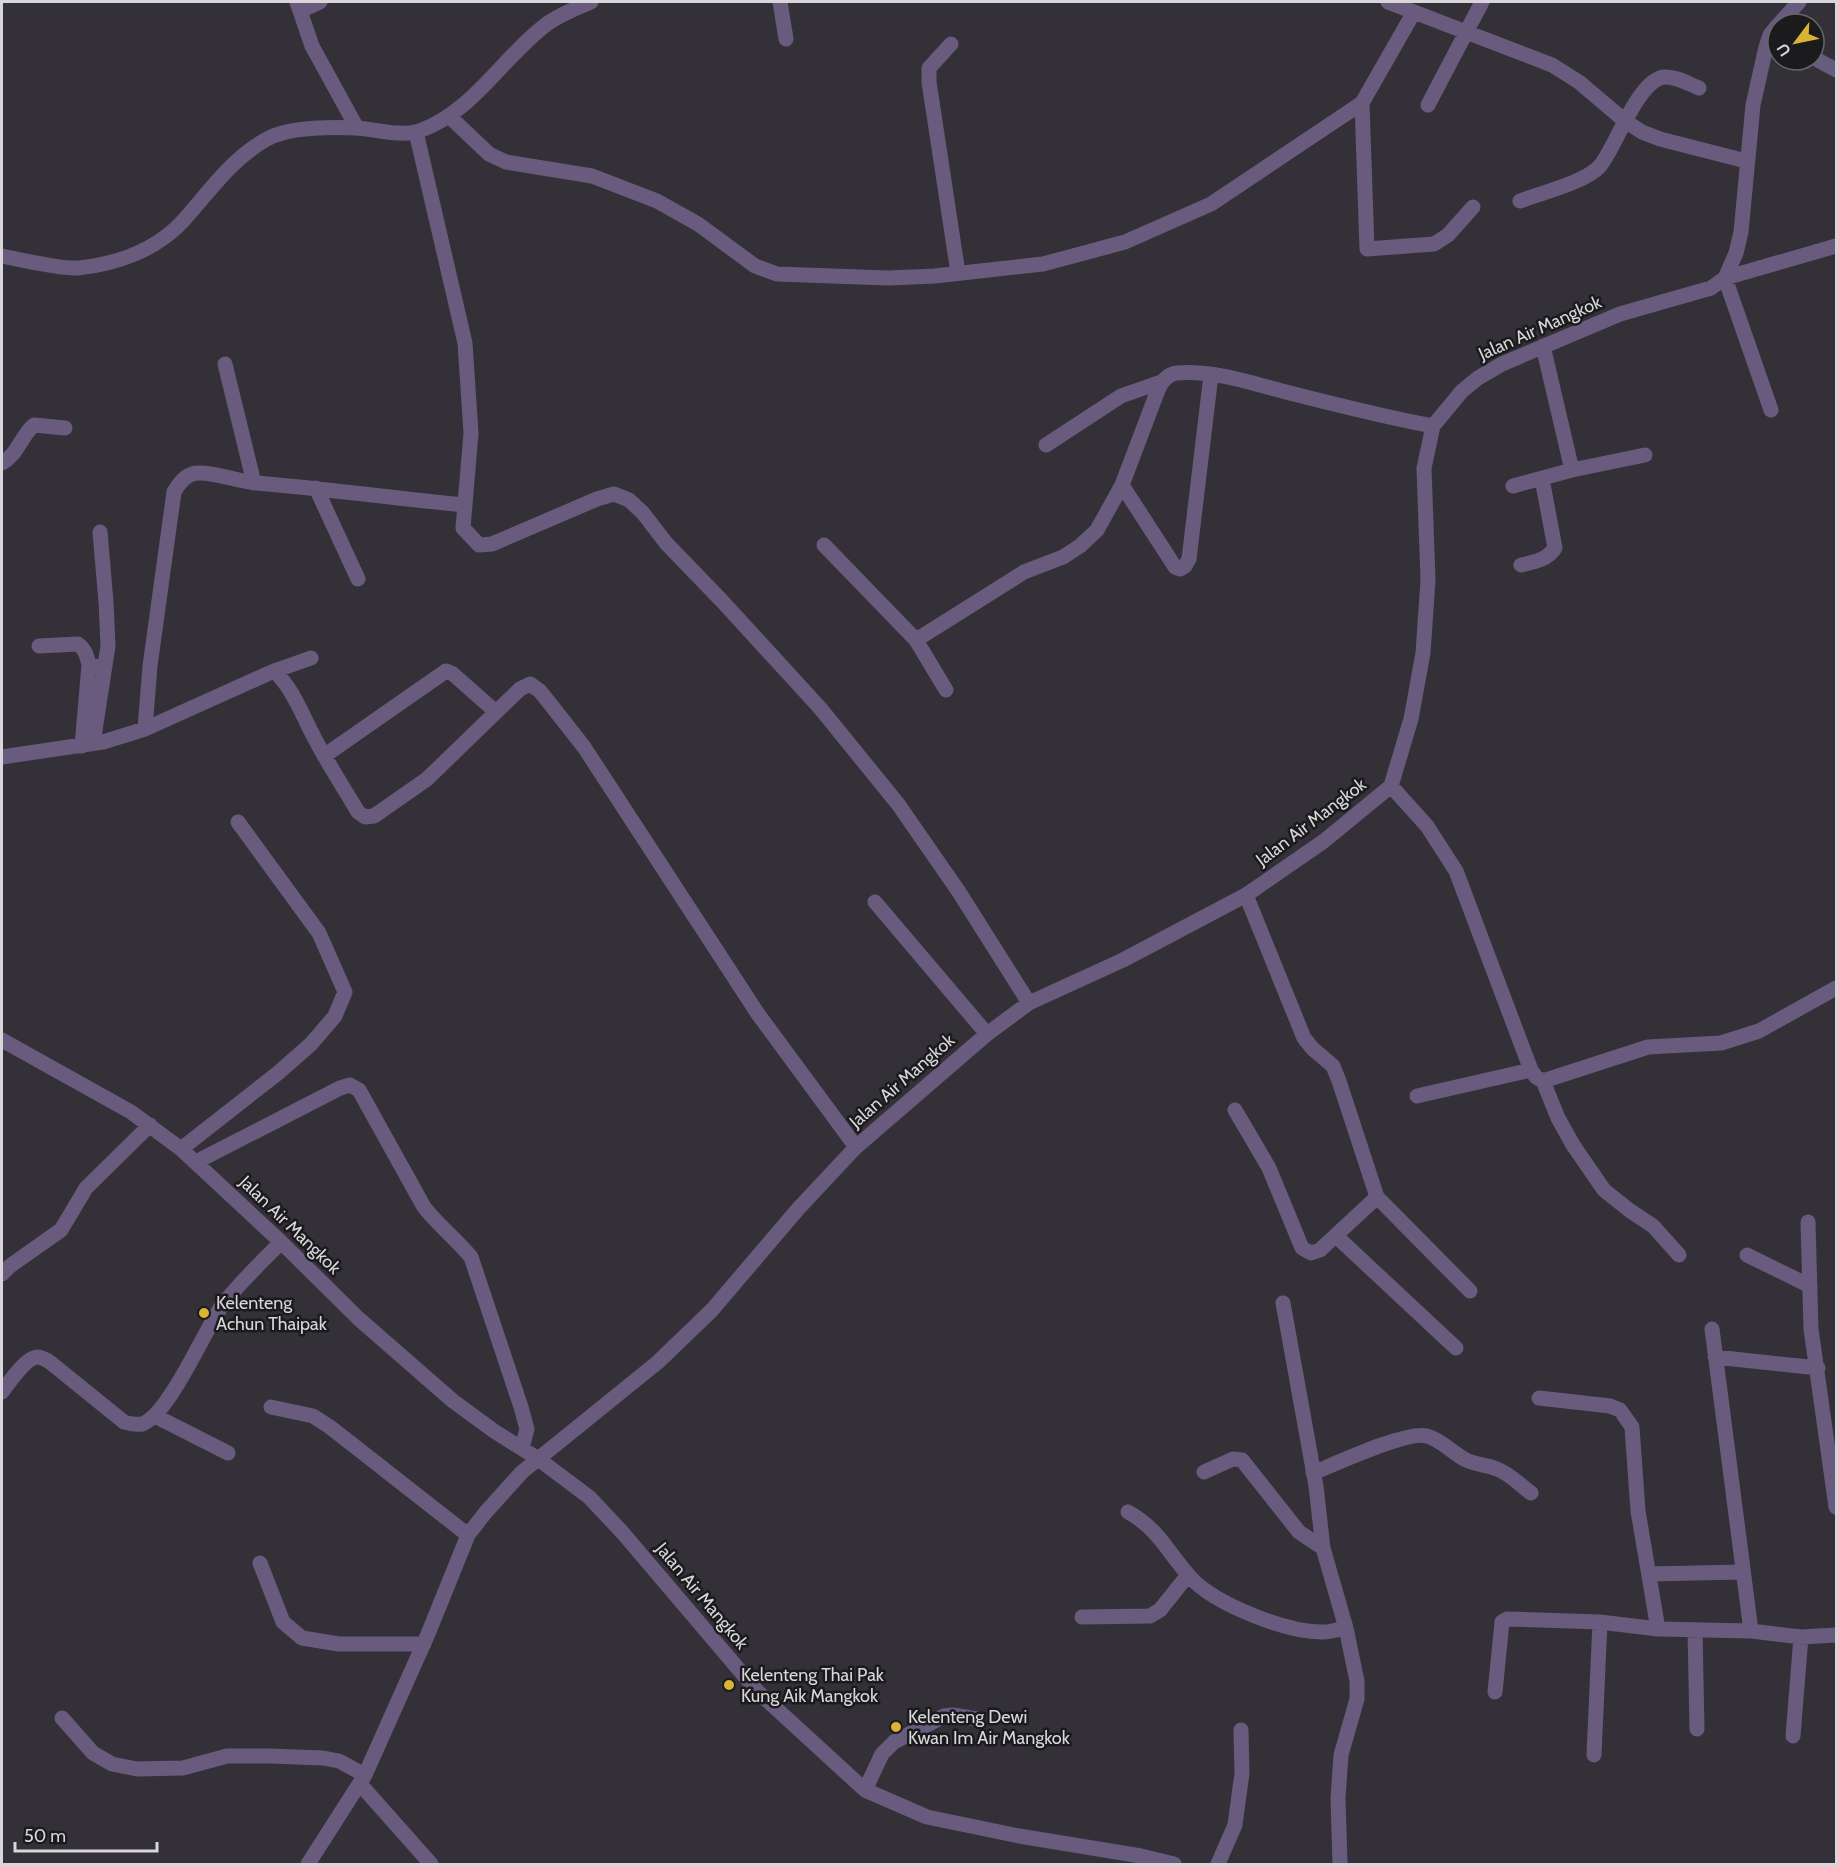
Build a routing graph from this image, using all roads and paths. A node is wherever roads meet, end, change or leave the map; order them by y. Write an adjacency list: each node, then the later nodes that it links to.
1 (320, 2): 6 (street)
2 (591, 2): 15 (street)
3 (780, 2): 9 (street)
4 (1388, 2): 7 (street)
5 (1482, 2): 8 (street)
6 (299, 7): 17 (street)
7 (1413, 12): 8 (street); 13 (street)
8 (1467, 33): 14 (street); 16 (street)
9 (786, 39)
10 (951, 44): 24 (street)
11 (1766, 63): 19 (street)
12 (1699, 88): 16 (street)
13 (1362, 103): 21 (street); 24 (street)
14 (1428, 105)
15 (450, 117): 18 (street); 24 (street)
16 (1625, 121): 19 (street); 20 (street)
17 (357, 128): 18 (street); 23 (street)
18 (416, 132): 42 (street)
19 (1746, 161): 25 (street)
20 (1520, 201)
21 (1473, 207)
22 (1836, 246): 25 (street, Jalan Air Mangkok)
23 (2, 256)
24 (958, 273)
25 (1725, 278): 26 (street, Jalan Air Mangkok); 30 (street)
26 (1543, 346): 31 (street, Jalan Air Mangkok); 36 (street)
27 (225, 364): 38 (street)
28 (1211, 375): 29 (street); 31 (street); 39 (street)
29 (1161, 382): 33 (street); 39 (street)
30 (1771, 410)
31 (1433, 426): 59 (street, Jalan Air Mangkok)
32 (65, 428): 35 (street)
33 (1046, 445)
34 (1645, 455): 36 (street)
35 (2, 463)
36 (1572, 470): 37 (street)
37 (1542, 479): 40 (street); 45 (street)
38 (254, 483): 41 (street); 55 (street)
39 (1122, 485): 47 (street)
40 (1513, 486)
41 (316, 488): 42 (street); 46 (street)
42 (464, 505): 64 (street)
43 (100, 532): 51 (street)
44 (824, 545): 47 (street)
45 (1521, 565)
46 (358, 579)
47 (916, 640): 53 (street)
48 (39, 646): 50 (street)
49 (311, 657): 52 (street)
50 (89, 665): 51 (street); 56 (street)
51 (105, 667): 56 (street)
52 (274, 671): 55 (street); 57 (street)
53 (946, 690)
54 (496, 712): 57 (street); 57 (street); 72 (street)
55 (145, 729): 56 (street)
56 (88, 744): 58 (street)
57 (324, 756)
58 (2, 757)
59 (1391, 786): 61 (street, Jalan Air Mangkok); 67 (street)
60 (238, 822): 73 (street)
61 (1246, 895): 64 (street, Jalan Air Mangkok); 75 (street)
62 (875, 902): 65 (street)
63 (1836, 988): 68 (street)
64 (1029, 1003): 65 (street, Jalan Air Mangkok)
65 (987, 1034): 72 (street, Jalan Air Mangkok)
66 (2, 1040): 71 (street, Jalan Air Mangkok)
67 (1531, 1070): 68 (street); 69 (street)
68 (1543, 1081): 79 (street)
69 (1417, 1096)
70 (1235, 1110): 77 (street)
71 (150, 1125): 73 (street, Jalan Air Mangkok); 81 (street)
72 (856, 1147): 95 (street, Jalan Air Mangkok)
73 (181, 1149): 74 (street, Jalan Air Mangkok)
74 (196, 1162): 78 (street, Jalan Air Mangkok); 93 (street)
75 (1377, 1197): 77 (street); 83 (street)
76 (1808, 1222): 82 (street)
77 (1336, 1236): 86 (street)
78 (281, 1242): 92 (street); 93 (street, Jalan Air Mangkok)
79 (1679, 1255)
80 (1747, 1255): 82 (street)
81 (2, 1274)
82 (1810, 1286): 88 (street)
83 (1470, 1291)
84 (1283, 1303): 97 (street)
85 (1712, 1329): 87 (street)
86 (1456, 1348)
87 (1715, 1357): 88 (street); 104 (street)
88 (1818, 1368): 99 (street)
89 (2, 1392): 92 (street)
90 (1539, 1398): 105 (street)
91 (271, 1407): 101 (street)
92 (155, 1416): 94 (street)
93 (522, 1448): 95 (street, Jalan Air Mangkok)
94 (228, 1453)
95 (537, 1458): 101 (street, Jalan Air Mangkok); 124 (street, Jalan Air Mangkok)
96 (1204, 1472): 102 (street)
97 (1313, 1473): 98 (street); 102 (street)
98 (1531, 1493)
99 (1836, 1507)
100 (1128, 1512): 106 (street)
101 (468, 1535): 115 (street, Jalan Air Mangkok)
102 (1323, 1548): 109 (street)
103 (260, 1563): 115 (street)
104 (1743, 1572): 105 (street); 112 (street)
105 (1649, 1574): 110 (street)
106 (1188, 1575): 107 (street); 109 (street)
107 (1082, 1617)
108 (1600, 1622): 110 (street); 116 (street); 122 (street)
109 (1346, 1628): 129 (street)
110 (1658, 1629): 111 (street)
111 (1695, 1630): 112 (street); 119 (street)
112 (1751, 1631): 114 (street)
113 (1836, 1635): 114 (street)
114 (1801, 1637): 121 (street)
115 (424, 1644): 123 (street, Jalan Air Mangkok)
116 (1495, 1692)
117 (62, 1718): 123 (street)
118 (977, 1719): 124 (street)
119 (1697, 1729)
120 (1242, 1730): 128 (street)
121 (1792, 1736)
122 (1594, 1755)
123 (362, 1779): 125 (street, Jalan Air Mangkok); 126 (street)
124 (865, 1790): 127 (street, Jalan Air Mangkok)
125 (308, 1864)
126 (431, 1864)
127 (1174, 1864)
128 (1218, 1864)
129 (1340, 1864)

